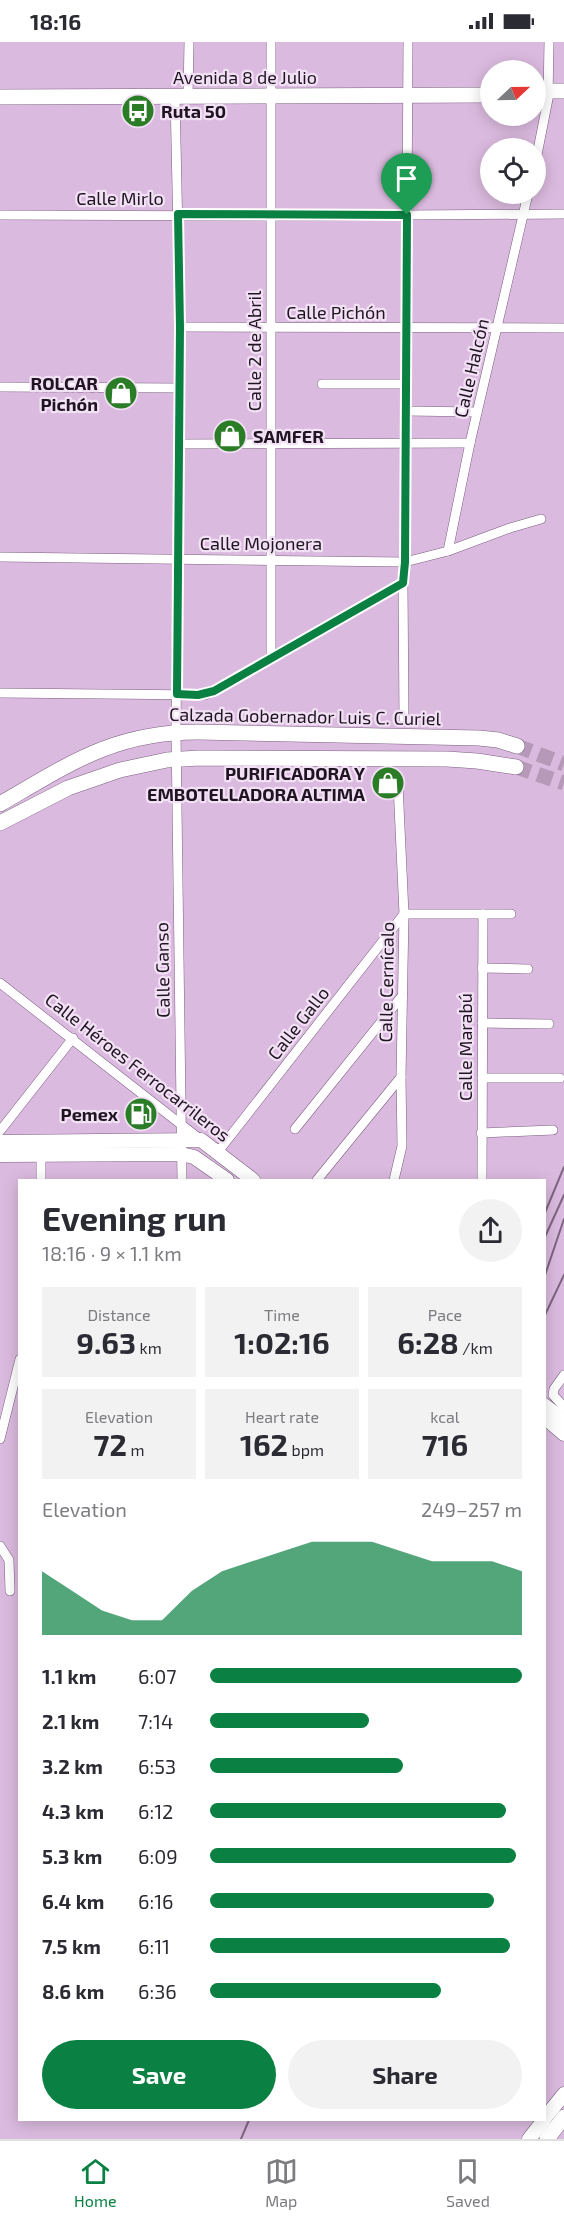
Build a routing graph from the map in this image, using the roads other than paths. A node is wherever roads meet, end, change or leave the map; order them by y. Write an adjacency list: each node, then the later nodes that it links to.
1 (189, 42): 10 (street, Calle Ganso)
2 (271, 42): 11 (street, Calle 2 de Abril)
3 (408, 42): 8 (street)
4 (549, 42): 5 (street)
5 (546, 65)
6 (564, 91): 7 (main road)
7 (546, 94)
8 (408, 95): 9 (main road, Avenida 8 de Julio); 11 (main road, Avenida 8 de Julio); 20 (street)
9 (480, 95)
10 (182, 96): 11 (main road, Avenida 8 de Julio); 13 (main road, Avenida 8 de Julio); 17 (street, Calle Ganso)
11 (271, 96): 21 (street, Calle 2 de Abril)
12 (546, 96): 14 (main road)
13 (0, 98)
14 (564, 100)
15 (525, 204): 16 (street, Calle Halcón)
16 (523, 213): 18 (street, Calle Mirlo); 20 (street, Calle Mirlo); 25 (street, Calle Halcón)
17 (178, 214): 19 (street, Calle Mirlo); 21 (street, Calle Mirlo); 22 (street, Calle Ganso)
18 (564, 214)
19 (0, 215)
20 (407, 215): 21 (street, Calle Mirlo); 24 (street)
21 (270, 216): 23 (street, Calle 2 de Abril)
22 (180, 327): 23 (street, Calle Pichón); 30 (street, Calle Ganso)
23 (271, 328): 24 (street, Calle Pichón); 35 (street, Calle 2 de Abril)
24 (407, 328): 25 (street, Calle Pichón); 28 (street)
25 (497, 328): 26 (street, Calle Pichón); 32 (street, Calle Halcón)
26 (564, 328)
27 (322, 384): 28 (street)
28 (406, 384): 31 (street)
29 (0, 387): 30 (street)
30 (179, 388): 34 (street, Calle Ganso)
31 (406, 411): 32 (street); 36 (street)
32 (477, 412): 33 (street, Calle Halcón)
33 (470, 443): 36 (street); 38 (street, Calle Halcón)
34 (179, 444): 35 (street); 40 (street, Calle Ganso)
35 (271, 444): 36 (street); 41 (street, Calle 2 de Abril)
36 (406, 444): 42 (street)
37 (541, 519): 38 (street, Calle Mojonera)
38 (448, 551): 42 (street, Calle Mojonera)
39 (0, 557): 40 (street, Calle Mojonera)
40 (179, 559): 41 (street, Calle Mojonera); 46 (street, Calle Ganso)
41 (270, 559): 42 (street, Calle Mojonera); 44 (street, Calle 2 de Abril)
42 (405, 562): 43 (street)
43 (403, 583): 44 (street); 47 (street)
44 (271, 659): 46 (street)
45 (0, 693): 46 (street)
46 (177, 694): 48 (street, Calle Ganso)
47 (404, 722)
48 (176, 732): 49 (main road, Calzada Gobernador Luis C. Curiel); 50 (street, Calle Ganso); 53 (main road, Calzada Gobernador Luis C. Curiel)
49 (517, 746)
50 (177, 759): 51 (main road); 54 (main road); 68 (street, Calle Ganso)
51 (516, 767)
52 (398, 783): 55 (street, Calle Cernícalo)
53 (0, 804)
54 (0, 823)
55 (404, 914): 56 (street); 61 (street, Calle Cernícalo); 76 (street, Calle Gallo)
56 (483, 914): 57 (street); 58 (street, Calle Marabú)
57 (511, 914)
58 (482, 968): 59 (street); 62 (street, Calle Marabú)
59 (528, 969)
60 (0, 983): 64 (street, Calle Héroes Ferrocarrileros)
61 (402, 996): 65 (street, Calle Cernícalo); 69 (street)
62 (482, 1023): 63 (street); 66 (street, Calle Marabú)
63 (549, 1024)
64 (73, 1038): 68 (street, Calle Héroes Ferrocarrileros); 71 (street)
65 (401, 1077): 83 (street); 84 (street, Calle Cernícalo)
66 (482, 1077): 67 (street); 72 (street, Calle Marabú)
67 (560, 1078)
68 (180, 1123): 73 (street, Calle Héroes Ferrocarrileros); 75 (street, Calle Ganso)
69 (295, 1129)
70 (553, 1130): 72 (street)
71 (0, 1131)
72 (481, 1132): 85 (street, Calle Marabú)
73 (201, 1140): 75 (main road); 76 (main road, Calle Héroes Ferrocarrileros)
74 (0, 1142): 75 (main road)
75 (181, 1148): 77 (main road); 80 (street, Calle Ganso); 81 (main road, Calle Héroes Ferrocarrileros)
76 (217, 1153): 82 (main road, Calle Héroes Ferrocarrileros)
77 (41, 1154): 78 (main road); 79 (street)
78 (0, 1155)
79 (41, 1179)
80 (182, 1179)
81 (226, 1179)
82 (252, 1179)
83 (318, 1179)
84 (393, 1179)
85 (482, 1179)
86 (18, 1367): 93 (street)
87 (564, 1376): 88 (street)
88 (549, 1400): 89 (street); 91 (main road)
89 (564, 1407)
90 (546, 1419): 92 (main road)
91 (564, 1420)
92 (564, 1434)
93 (0, 1439)
94 (0, 1546): 95 (street)
95 (10, 1591)
96 (564, 2094): 97 (main road)
97 (546, 2116)
98 (564, 2117): 101 (main road)
99 (542, 2121): 100 (main road)
100 (529, 2139)
101 (547, 2139)

